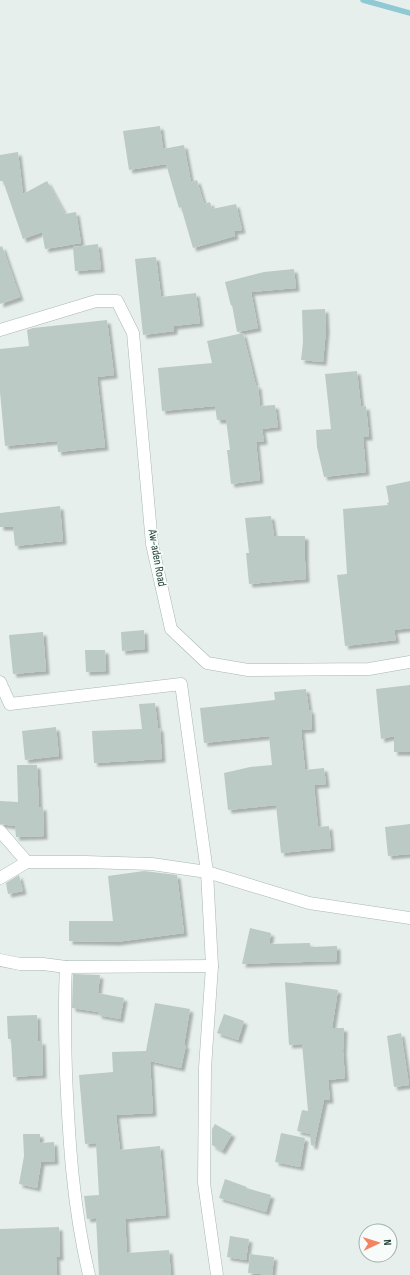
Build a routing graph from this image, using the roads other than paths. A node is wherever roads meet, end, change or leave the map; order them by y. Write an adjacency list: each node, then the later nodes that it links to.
1 (0, 330): 2 (street, Aw-aden Road)
2 (410, 662)
3 (0, 682): 4 (street)
4 (5, 704): 7 (street)
5 (0, 831): 6 (street)
6 (27, 862): 7 (street); 8 (street)
7 (207, 872): 9 (street); 11 (street)
8 (0, 878)
9 (410, 918)
10 (0, 960): 12 (street)
11 (212, 966): 12 (street); 14 (street)
12 (66, 967): 13 (street)
13 (89, 1275)
14 (217, 1275)

